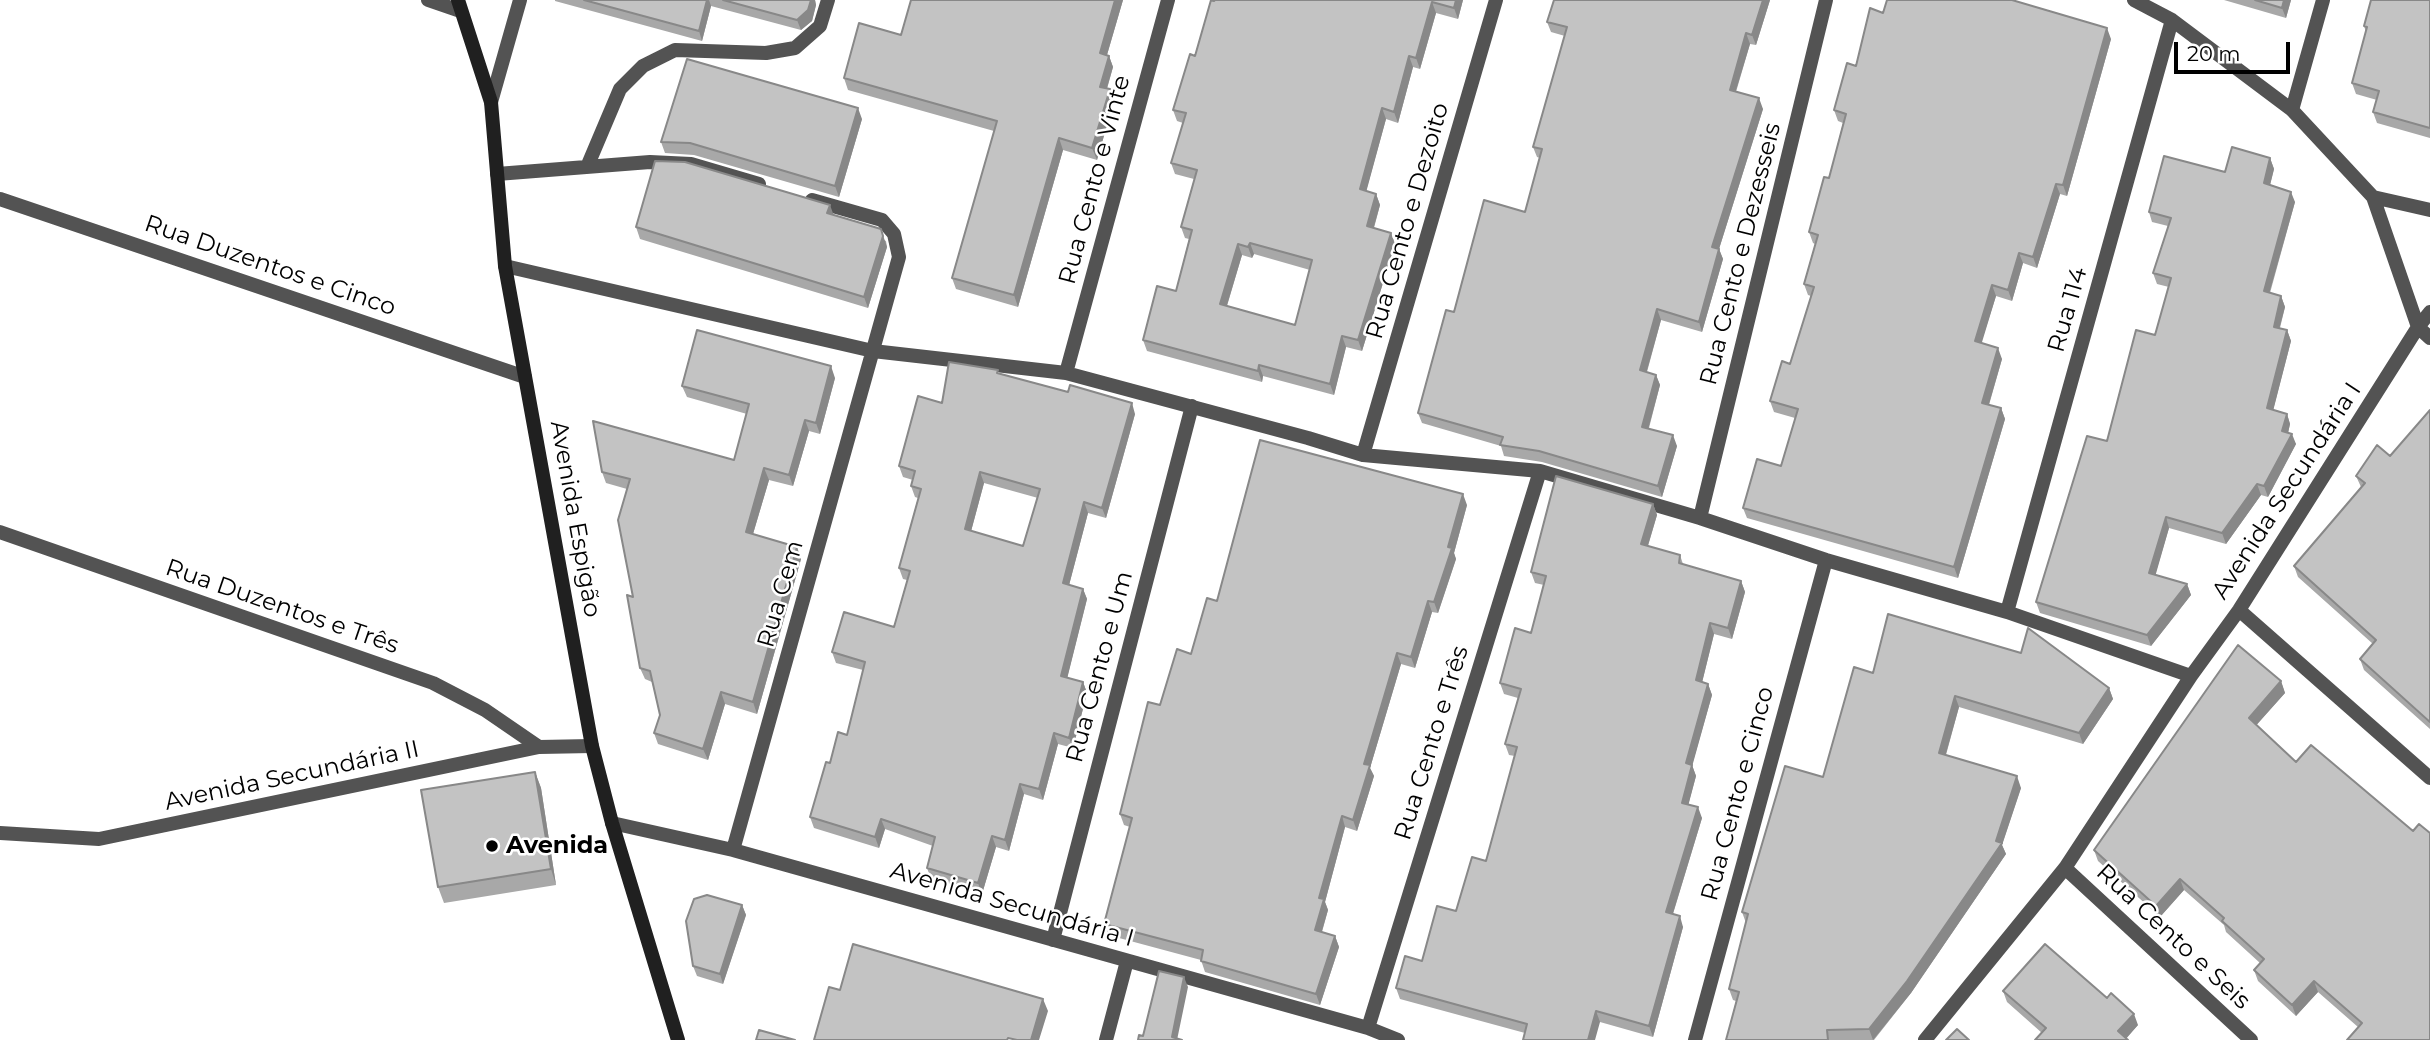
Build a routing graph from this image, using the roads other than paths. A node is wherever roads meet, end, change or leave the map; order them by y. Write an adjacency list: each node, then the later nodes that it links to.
1 (428, 0): 9 (street)
2 (520, 0): 11 (street)
3 (828, 0): 13 (street)
4 (1168, 0): 25 (street, Rua Cento e Vinte)
5 (1496, 0): 28 (street, Rua Cento e Dezoito)
6 (1826, 0): 30 (street, Rua Cento e Dezesseis)
7 (2134, 0): 10 (street)
8 (2323, 0): 12 (street)
9 (459, 5): 11 (street, Avenida Espigão)
10 (2172, 20): 12 (street); 34 (street, Rua 114)
11 (491, 102): 14 (street, Avenida Espigão)
12 (2292, 110): 17 (street)
13 (587, 167): 14 (street); 15 (street)
14 (497, 174): 20 (street, Avenida Espigão)
15 (767, 186)
16 (793, 194): 24 (street, Rua Cem)
17 (2372, 197): 19 (street); 22 (street)
18 (0, 199): 26 (street, Rua Duzentos e Cinco)
19 (2430, 209)
20 (505, 266): 24 (street); 26 (street, Avenida Espigão)
21 (2430, 312): 22 (street, Avenida Secundária I)
22 (2418, 327): 23 (street); 33 (street, Avenida Secundária I)
23 (2430, 338)
24 (873, 351): 25 (street); 41 (street, Rua Cem)
25 (1066, 373): 27 (street)
26 (525, 377): 36 (street, Avenida Espigão)
27 (1192, 406): 28 (street); 43 (street, Rua Cento e Um)
28 (1363, 454): 29 (street)
29 (1540, 471): 30 (street); 45 (street, Rua Cento e Três)
30 (1700, 518): 32 (street)
31 (0, 532): 37 (street, Rua Duzentos e Três)
32 (1826, 560): 34 (street); 49 (street, Rua Cento e Cinco)
33 (2239, 610): 35 (street, Avenida Secundária I); 38 (street)
34 (2007, 612): 35 (street)
35 (2191, 676): 42 (street, Avenida Secundária I)
36 (592, 746): 37 (street, Avenida Secundária II); 39 (street, Avenida Espigão)
37 (539, 747): 40 (street, Avenida Secundária II)
38 (2430, 778)
39 (611, 823): 41 (street, Avenida Secundária I); 46 (street, Avenida Espigão)
40 (0, 833)
41 (733, 850): 43 (street, Avenida Secundária I)
42 (2065, 869): 50 (street, Avenida Secundária I); 51 (street, Rua Cento e Seis)
43 (1053, 940): 44 (street, Avenida Secundária I)
44 (1127, 961): 45 (street, Avenida Secundária I); 47 (street)
45 (1368, 1028): 48 (street, Avenida Secundária I)
46 (678, 1040)
47 (1106, 1040)
48 (1398, 1040)
49 (1695, 1040)
50 (1925, 1040)
51 (2251, 1040)

